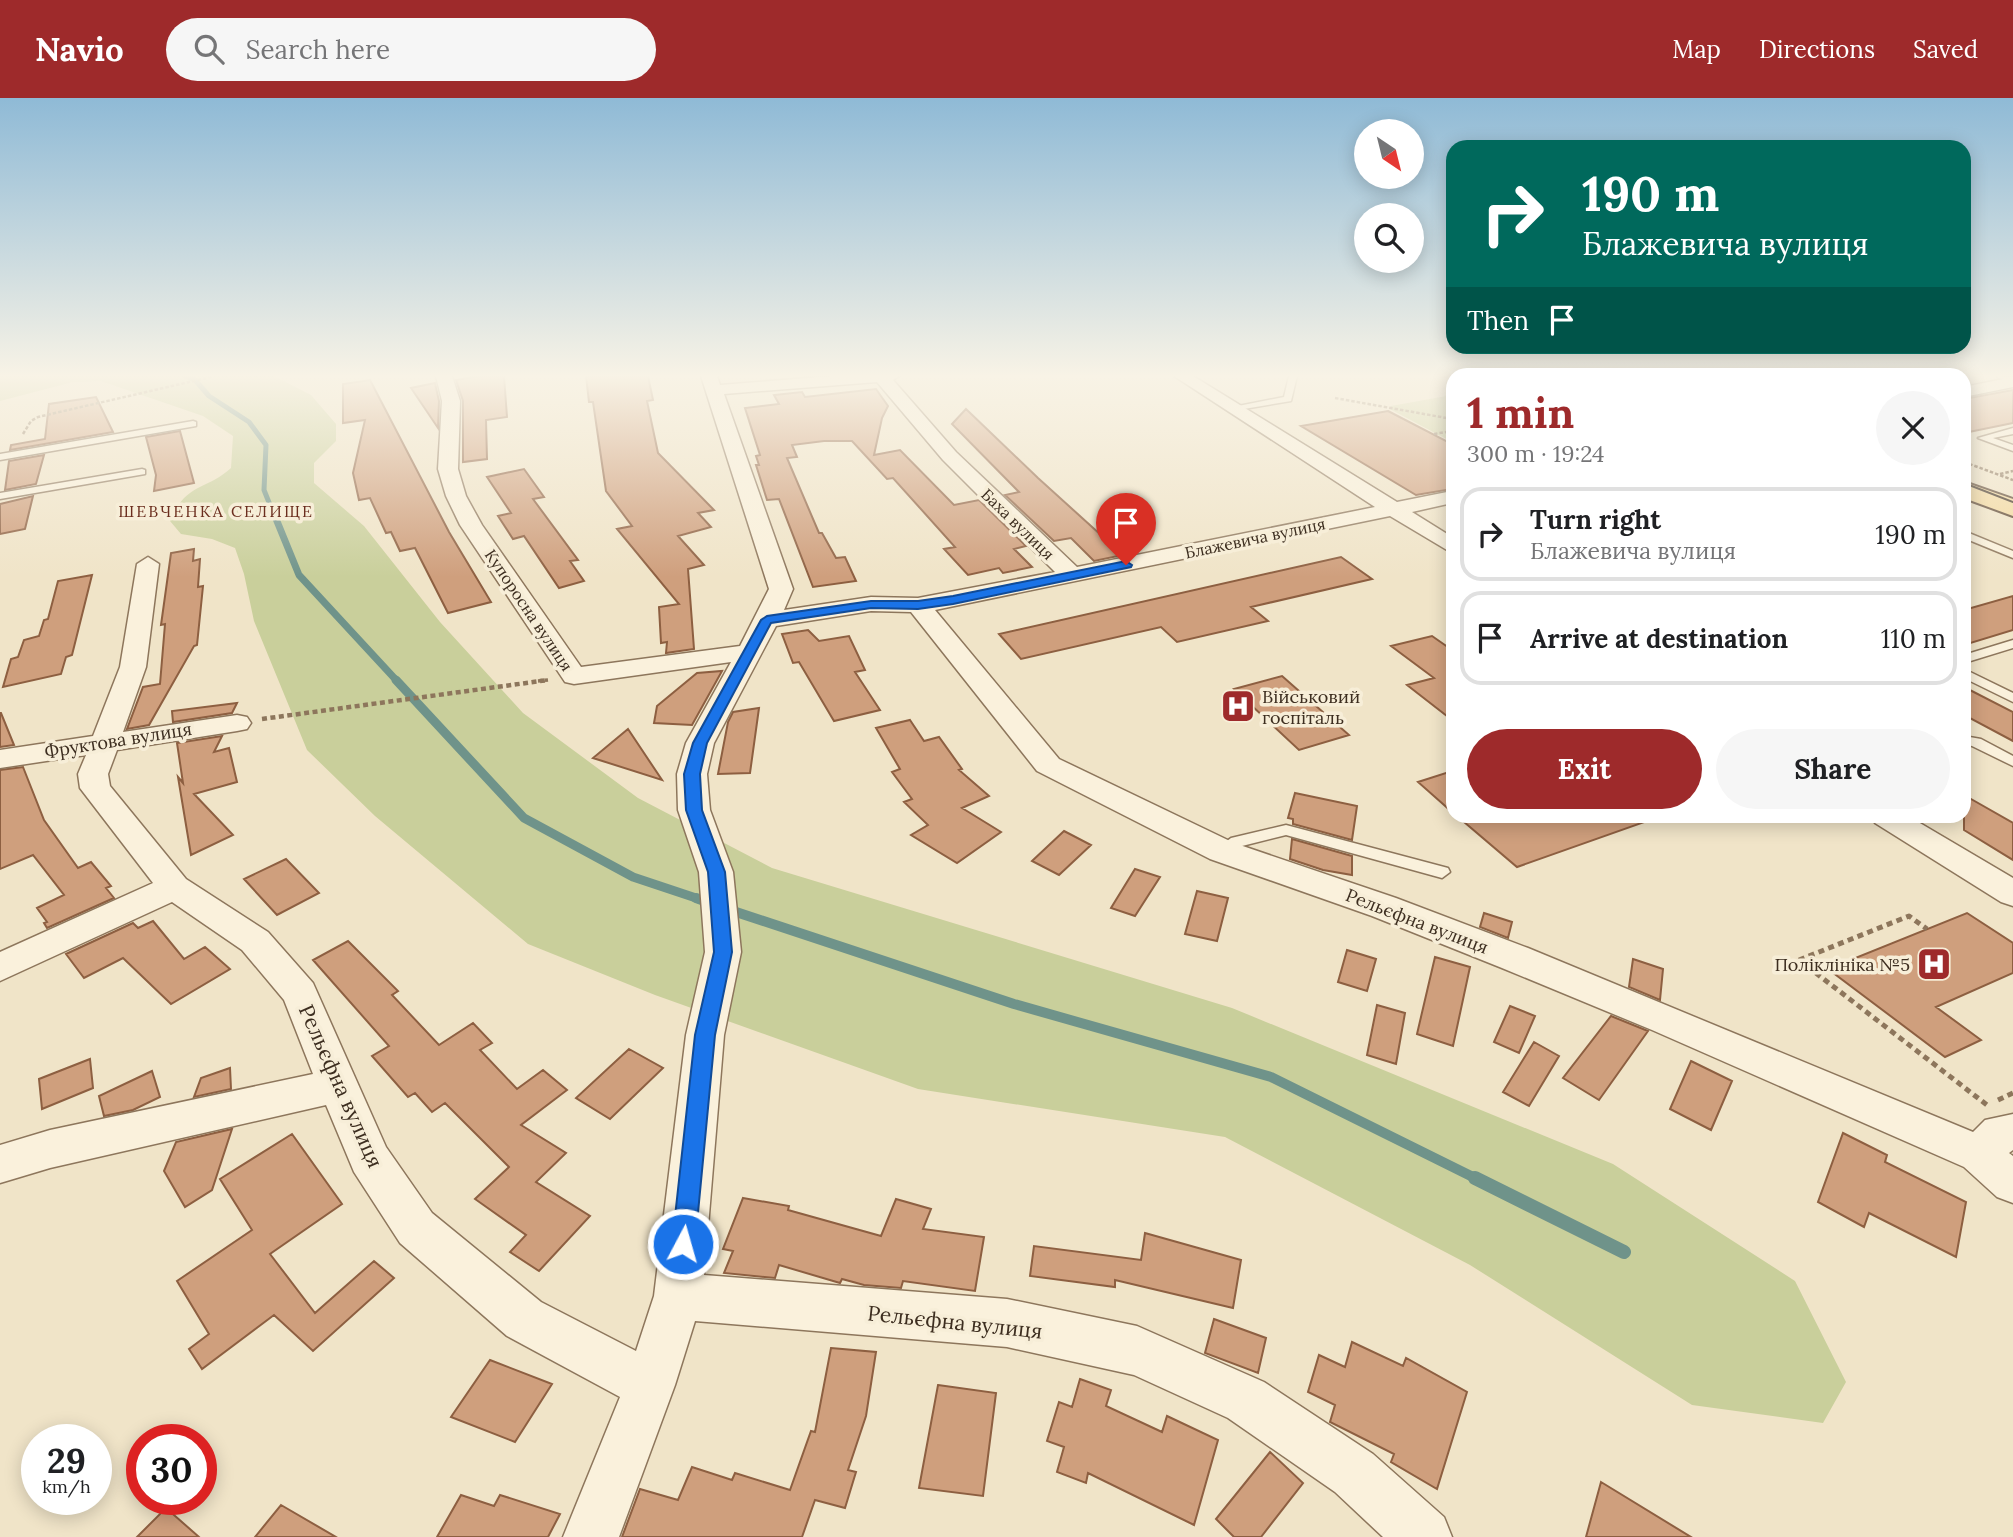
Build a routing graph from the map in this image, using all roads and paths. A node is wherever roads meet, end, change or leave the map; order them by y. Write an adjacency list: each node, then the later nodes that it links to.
1 (81, 443): 6 (lane)
2 (449, 443): 28 (street, Купоросна вулиця)
3 (733, 443): 24 (street)
4 (936, 443): 22 (street, Баха вулиця)
5 (1288, 443): 17 (street)
6 (0, 457)
7 (1971, 466): 12 (path)
8 (2013, 471): 12 (path)
9 (142, 472): 14 (lane)
10 (1971, 475): 12 (main road)
11 (2013, 480): 12 (path)
12 (2006, 483)
13 (1971, 492): 16 (main road)
14 (0, 496)
15 (1446, 498): 17 (street, Блажевича вулиця)
16 (2013, 508)
17 (1393, 509): 19 (street); 22 (street, Блажевича вулиця)
18 (1971, 537): 20 (lane)
19 (1446, 542)
20 (2013, 555)
21 (148, 564): 32 (street)
22 (1073, 576): 23 (street, Блажевича вулиця)
23 (918, 605): 24 (street, Блажевича вулиця); 37 (street, Рельєфна вулиця)
24 (767, 620): 26 (street)
25 (2013, 644): 27 (lane)
26 (750, 652): 28 (street, Купоросна вулиця); 47 (street)
27 (1971, 657)
28 (574, 676): 31 (path)
29 (1971, 677): 30 (lane)
30 (2013, 698)
31 (237, 723): 32 (street, Фруктова вулиця)
32 (106, 741): 34 (street, Фруктова вулиця); 39 (street, Рельєфна вулиця)
33 (1971, 741): 35 (lane)
34 (0, 759)
35 (2013, 762)
36 (1897, 823): 40 (street)
37 (1222, 851): 38 (lane); 44 (street, Рельєфна вулиця)
38 (1443, 872)
39 (174, 887): 42 (street); 43 (street, Рельєфна вулиця)
40 (2013, 894)
41 (1927, 929): 44 (path)
42 (0, 967)
43 (340, 1085): 45 (street); 48 (street, Рельєфна вулиця)
44 (1993, 1130): 46 (street)
45 (0, 1164)
46 (2013, 1183)
47 (678, 1296): 48 (street); 50 (street, Рельєфна вулиця)
48 (650, 1385): 49 (street)
49 (591, 1537)
50 (1424, 1537)

